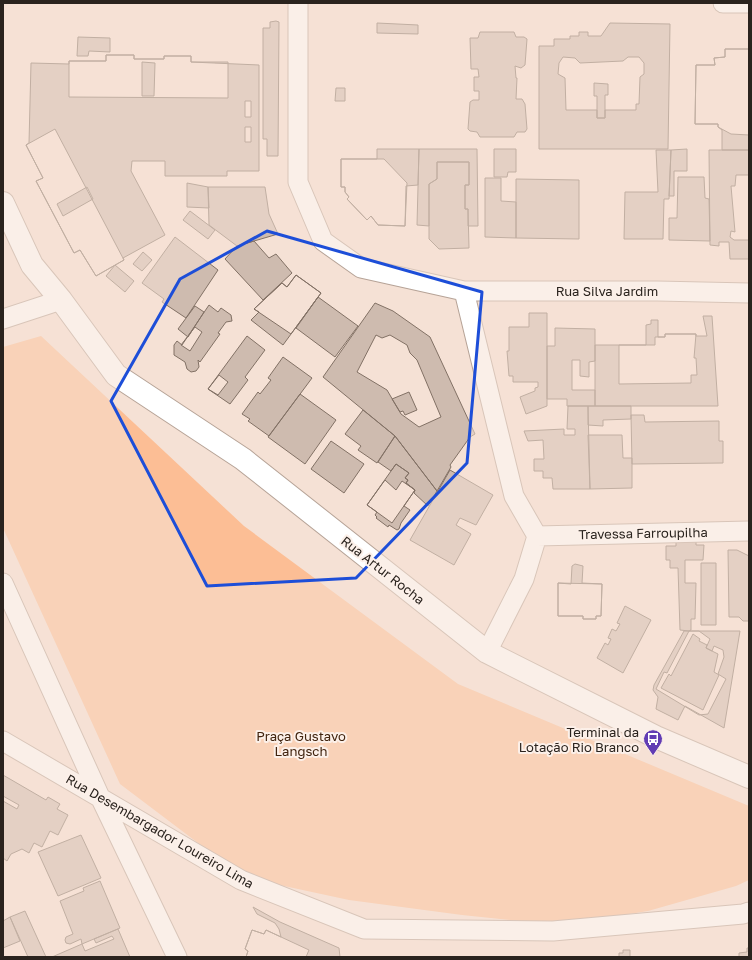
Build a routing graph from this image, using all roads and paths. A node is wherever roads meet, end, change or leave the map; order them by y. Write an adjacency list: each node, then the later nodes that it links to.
1 (298, 3): 5 (street, Rua Silva Jardim)
2 (723, 3): 3 (street)
3 (749, 3)
4 (3, 203): 7 (street, Rua Artur Rocha)
5 (464, 291): 6 (street, Rua Silva Jardim); 10 (street)
6 (749, 293)
7 (61, 300): 8 (street); 12 (street, Rua Artur Rocha)
8 (3, 319)
9 (749, 531): 10 (street, Travessa Farroupilha)
10 (537, 536): 12 (street)
11 (3, 583): 15 (street)
12 (487, 652): 14 (street, Rua Artur Rocha)
13 (3, 740): 15 (street, Rua Desembargador Loureiro Lima)
14 (749, 777)
15 (100, 797): 16 (street, Rua Desembargador Loureiro Lima); 17 (street)
16 (749, 912)
17 (177, 957)

